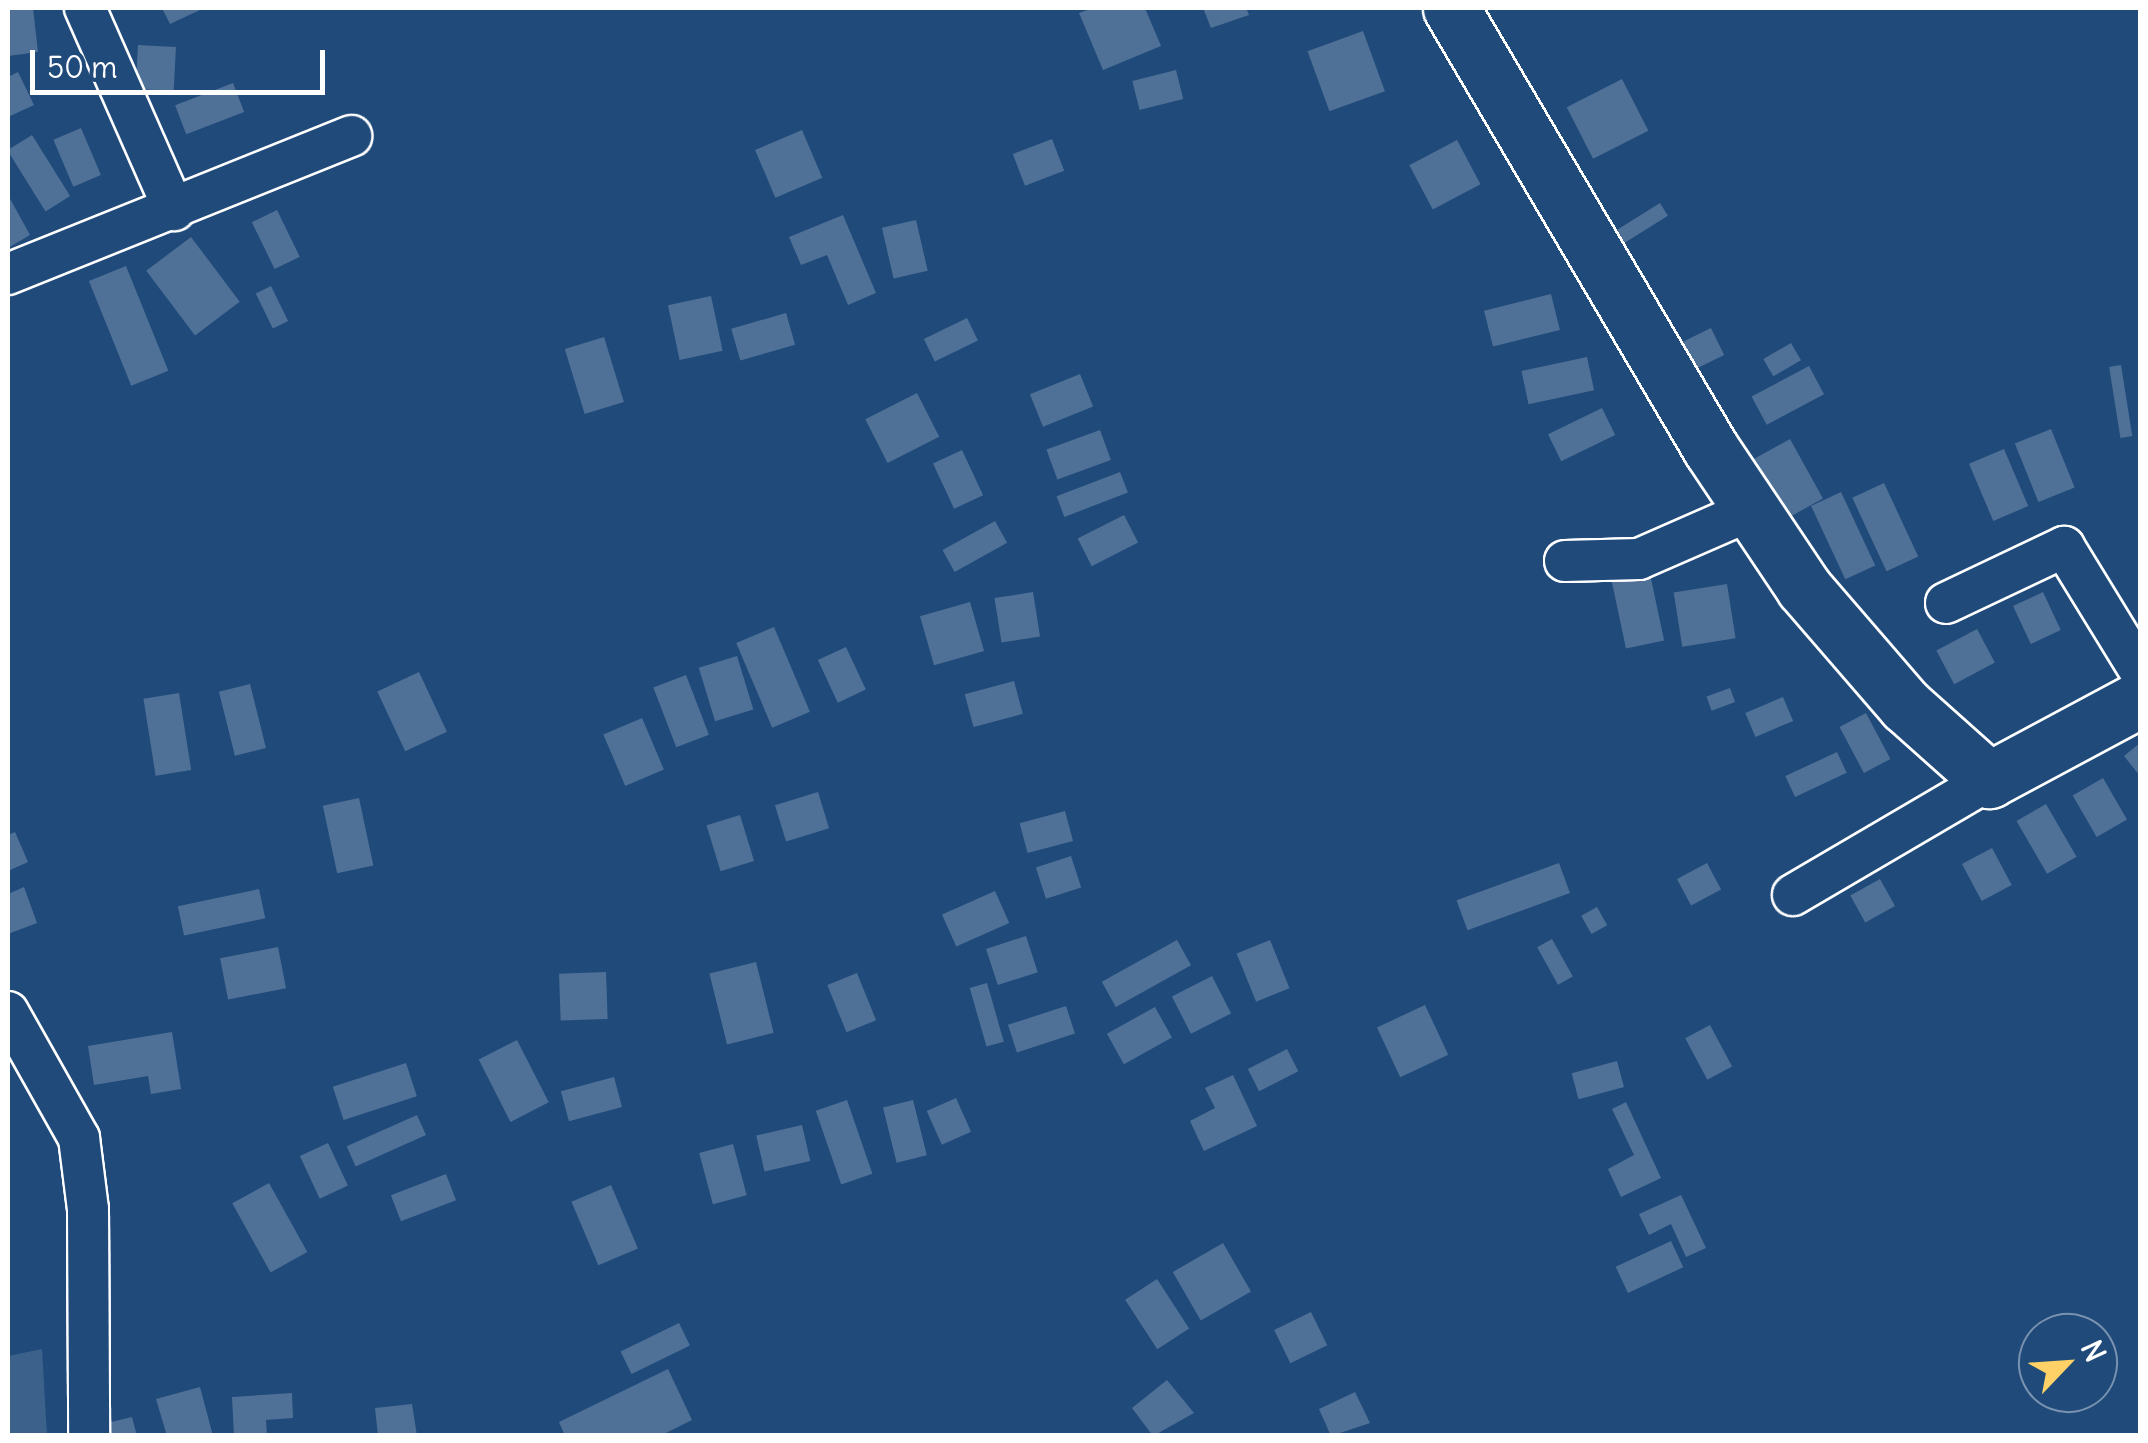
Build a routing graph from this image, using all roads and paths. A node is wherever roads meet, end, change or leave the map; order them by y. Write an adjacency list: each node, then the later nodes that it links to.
1 (85, 8): 4 (street)
2 (1451, 8): 6 (street)
3 (351, 136): 4 (street)
4 (174, 210): 5 (street)
5 (8, 274)
6 (1751, 510): 7 (street); 11 (street)
7 (1566, 561)
8 (1946, 604): 9 (street)
9 (2140, 671)
10 (2140, 699): 11 (street)
11 (1989, 780): 12 (street)
12 (1793, 895)
13 (8, 1012): 14 (street)
14 (89, 1436)

